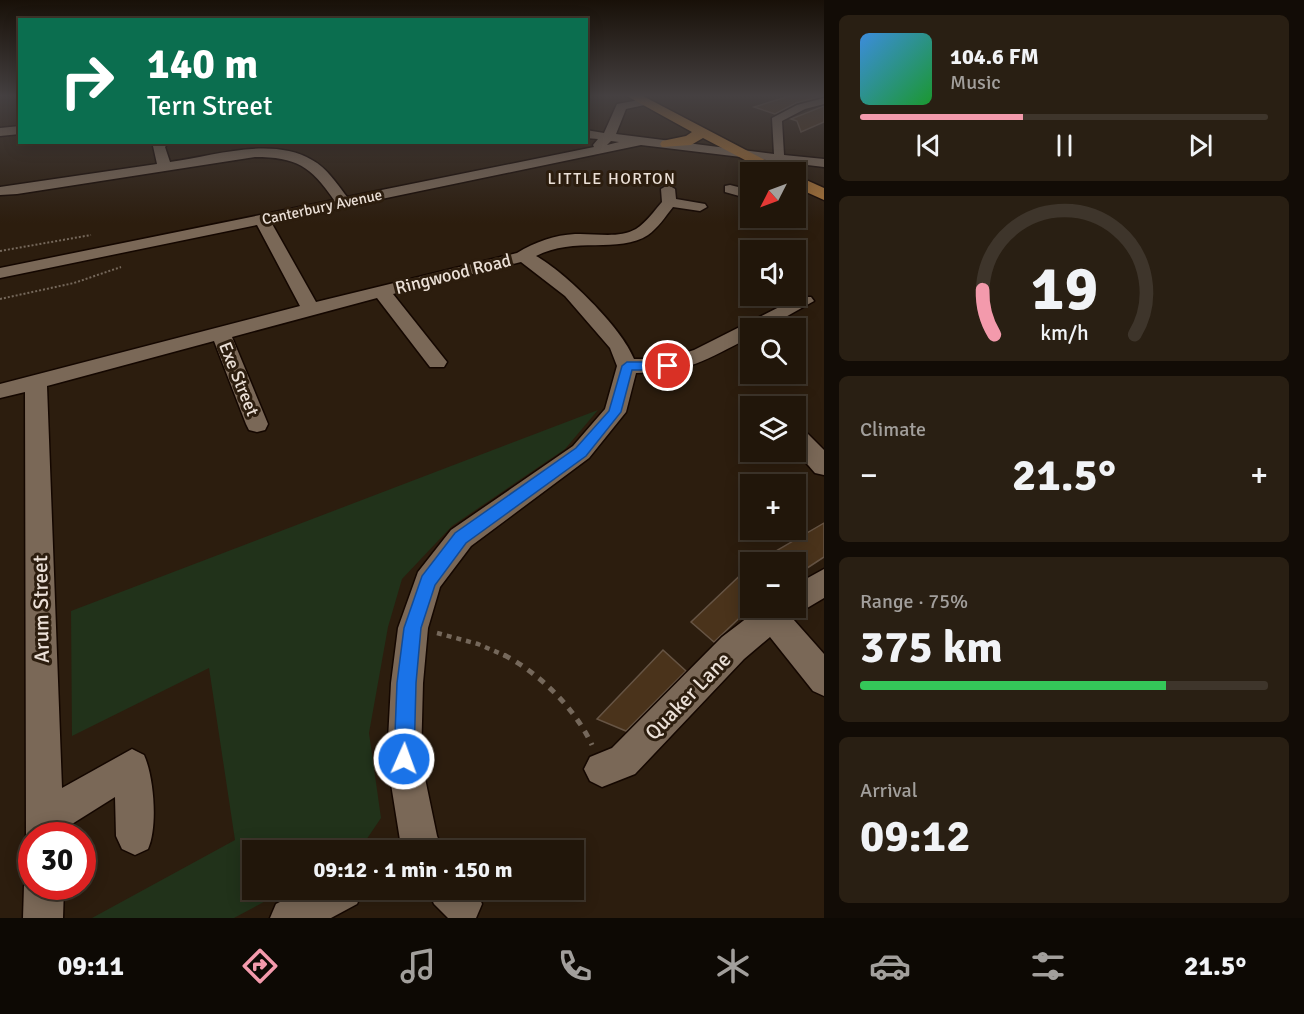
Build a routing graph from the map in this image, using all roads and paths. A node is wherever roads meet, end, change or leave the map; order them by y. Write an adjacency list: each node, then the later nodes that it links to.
1 (607, 138): 9 (street)
2 (622, 138): 6 (street)
3 (694, 138): 10 (main road)
4 (713, 138): 13 (main road)
5 (778, 138): 11 (street)
6 (644, 141): 10 (street); 12 (street, Canterbury Avenue)
7 (161, 144): 16 (street)
8 (587, 144): 12 (street)
9 (588, 144)
10 (668, 144): 13 (street)
11 (779, 153): 13 (street); 15 (street)
12 (568, 156): 22 (street, Canterbury Avenue)
13 (753, 157): 14 (main road); 15 (street)
14 (762, 162)
15 (817, 162)
16 (164, 166): 19 (street); 22 (street)
17 (806, 186): 21 (main road)
18 (730, 189): 20 (street)
19 (0, 191)
20 (740, 192)
21 (824, 195)
22 (343, 203): 24 (street, Canterbury Avenue)
23 (700, 207): 26 (street)
24 (262, 220): 25 (street, Canterbury Avenue); 31 (street)
25 (130, 247): 27 (street, Canterbury Avenue); 29 (path)
26 (522, 257): 28 (street, Ringwood Road); 36 (street, Ringwood Road)
27 (0, 273)
28 (381, 291): 31 (street, Ringwood Road); 35 (street)
29 (0, 299)
30 (795, 306): 32 (street)
31 (312, 309): 33 (street, Ringwood Road)
32 (772, 318)
33 (221, 334): 37 (street, Ringwood Road); 39 (street, Exe Street)
34 (740, 335): 36 (street)
35 (437, 362)
36 (627, 366): 46 (street)
37 (36, 382): 38 (street, Ringwood Road); 49 (street, Arum Street)
38 (0, 392)
39 (256, 424)
40 (806, 446): 41 (street)
41 (824, 466)
42 (824, 582): 43 (street, Quaker Lane)
43 (806, 594)
44 (772, 618): 48 (street, Quaker Lane)
45 (788, 618): 47 (street)
46 (412, 628): 48 (path); 52 (street)
47 (824, 680)
48 (602, 769)
49 (45, 822)
50 (52, 822): 51 (street)
51 (135, 836)
52 (415, 840)
53 (44, 900): 55 (street)
54 (324, 900): 56 (street)
55 (43, 918)
56 (290, 918)

